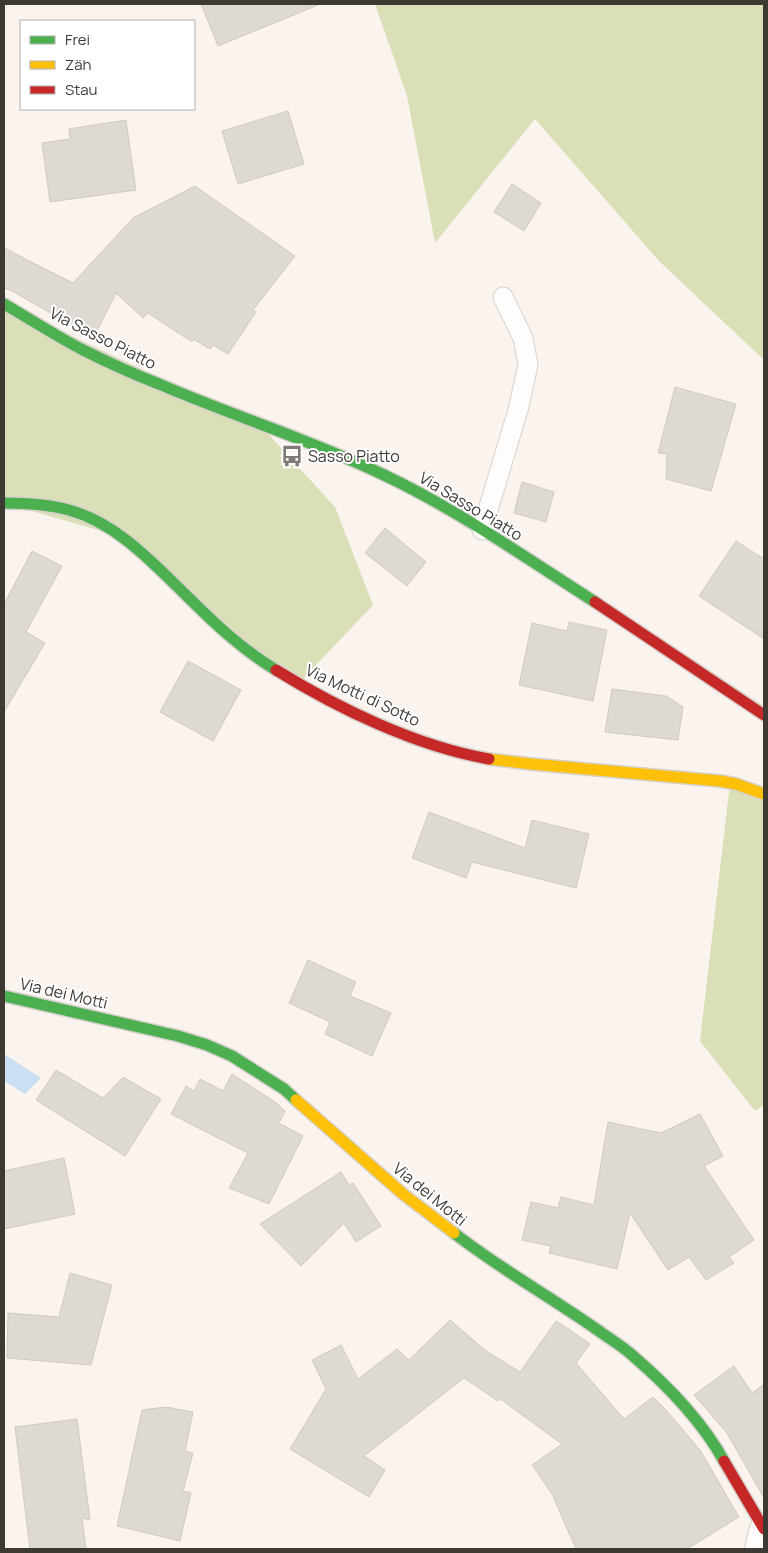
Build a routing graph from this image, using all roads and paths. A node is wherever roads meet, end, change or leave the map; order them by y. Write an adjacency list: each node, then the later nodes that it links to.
1 (503, 297): 4 (lane)
2 (4, 304): 4 (street, Via Sasso Piatto)
3 (4, 503): 6 (street, Via Motti di Sotto)
4 (482, 530): 5 (street, Via Sasso Piatto)
5 (764, 715)
6 (764, 794)
7 (4, 996): 8 (street, Via dei Motti)
8 (764, 1529): 9 (street)
9 (759, 1549)

